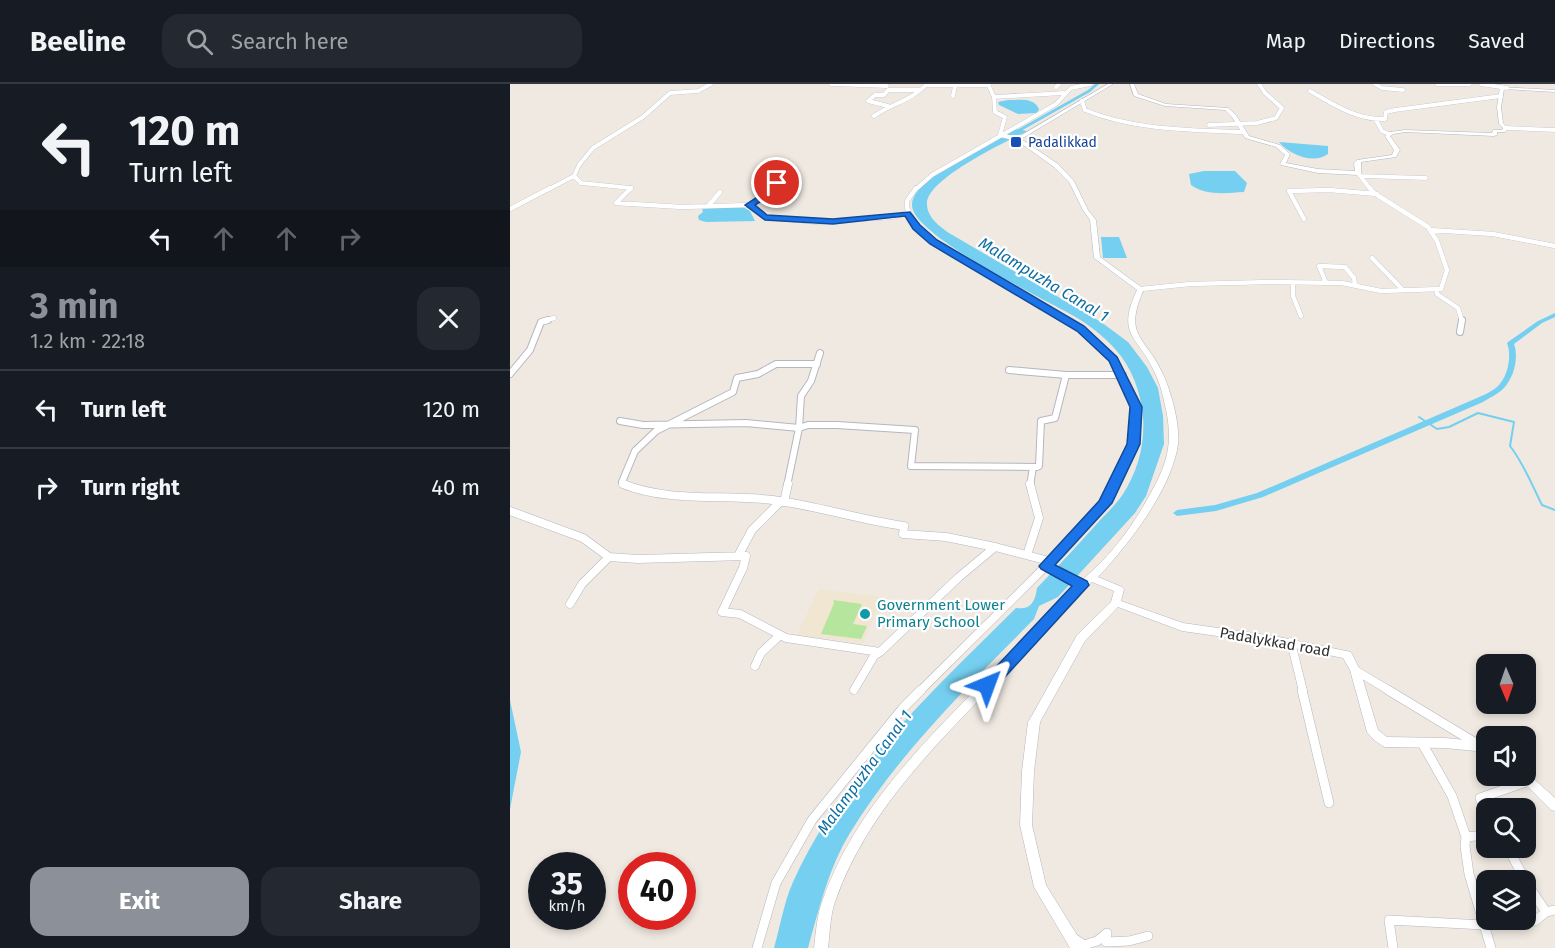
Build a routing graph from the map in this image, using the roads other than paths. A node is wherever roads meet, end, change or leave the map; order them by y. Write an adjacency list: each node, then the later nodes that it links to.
1 (711, 84): 40 (street)
2 (831, 84): 14 (street)
3 (1090, 84): 12 (street)
4 (1111, 84): 24 (street)
5 (1133, 84): 29 (street)
6 (1259, 84): 29 (street)
7 (1375, 84): 17 (street)
8 (1437, 84): 9 (street)
9 (1470, 84)
10 (1481, 84): 15 (street)
11 (989, 85): 13 (street); 22 (street)
12 (1071, 85): 20 (street)
13 (955, 86): 16 (street); 21 (street)
14 (887, 87): 16 (street); 25 (street)
15 (1507, 88): 19 (street); 23 (street)
16 (920, 90): 25 (street)
17 (1403, 90)
18 (1310, 91): 28 (street)
19 (1555, 91)
20 (1064, 93): 22 (street); 37 (street)
21 (953, 96)
22 (994, 96): 37 (street)
23 (1501, 96): 28 (street); 32 (street)
24 (1082, 101): 35 (street); 38 (street)
25 (888, 106): 26 (street)
26 (874, 116)
27 (1368, 121): 28 (street)
28 (1376, 121): 36 (street)
29 (1238, 123): 30 (street); 35 (street)
30 (1209, 124)
31 (1544, 124): 33 (street)
32 (1506, 128): 33 (street); 36 (street)
33 (1549, 129): 34 (street)
34 (1555, 130)
35 (1242, 132): 39 (street)
36 (1389, 134): 39 (street)
37 (1000, 135): 38 (street); 48 (street)
38 (1018, 139): 56 (street)
39 (1359, 174): 41 (street); 44 (street)
40 (574, 177): 45 (street); 47 (street)
41 (1426, 178)
42 (777, 183): 46 (street)
43 (720, 192): 45 (street)
44 (1377, 194): 49 (street); 50 (street)
45 (709, 205): 46 (street)
46 (750, 205): 48 (street)
47 (510, 209)
48 (907, 213): 67 (street)
49 (1304, 219)
50 (1430, 230): 51 (street); 58 (street)
51 (1555, 246)
52 (1372, 258): 57 (street)
53 (1293, 282): 54 (street); 56 (street); 59 (street)
54 (1326, 283): 55 (street); 55 (street)
55 (1355, 285): 57 (street)
56 (1141, 290): 79 (street)
57 (1403, 290): 58 (street)
58 (1437, 291): 61 (street)
59 (1301, 316)
60 (554, 318): 65 (street)
61 (1460, 332)
62 (820, 353): 63 (street)
63 (817, 364): 69 (street); 70 (street)
64 (1009, 370): 66 (street)
65 (510, 374)
66 (1066, 375): 67 (street); 71 (street)
67 (1123, 375): 78 (street)
68 (620, 421): 69 (street)
69 (666, 425): 70 (street); 72 (street)
70 (799, 429): 71 (street); 72 (street)
71 (1033, 467): 75 (street)
72 (784, 502): 74 (street); 76 (street)
73 (510, 511): 77 (street)
74 (995, 547): 75 (street); 85 (street)
75 (1027, 555): 78 (street)
76 (738, 556): 77 (street); 83 (street)
77 (609, 557): 82 (street)
78 (1047, 563): 80 (street); 107 (street)
79 (1092, 578): 80 (street); 81 (street)
80 (1082, 585): 108 (street)
81 (1116, 603): 84 (street, Padalykkad road); 105 (street)
82 (570, 604)
83 (780, 635): 85 (street); 86 (street)
84 (1291, 642): 87 (street, Padalykkad road); 95 (street)
85 (880, 652): 88 (street)
86 (755, 666)
87 (1355, 670): 89 (street); 90 (street)
88 (854, 690)
89 (1422, 743): 91 (street); 98 (street)
90 (1476, 744)
91 (1476, 746)
92 (1508, 786): 94 (street)
93 (1534, 786): 96 (street)
94 (1480, 798)
95 (1329, 803)
96 (1555, 806)
97 (1476, 836): 98 (street)
98 (1466, 837): 100 (street)
99 (1536, 894): 101 (street)
100 (1476, 896)
101 (1550, 911): 102 (street)
102 (1536, 920)
103 (1476, 925): 110 (street)
104 (1486, 930): 111 (street)
105 (1070, 936): 106 (street); 109 (street)
106 (1148, 936)
107 (756, 948)
108 (821, 948)
109 (1078, 948)
110 (1393, 948)
111 (1491, 948)

